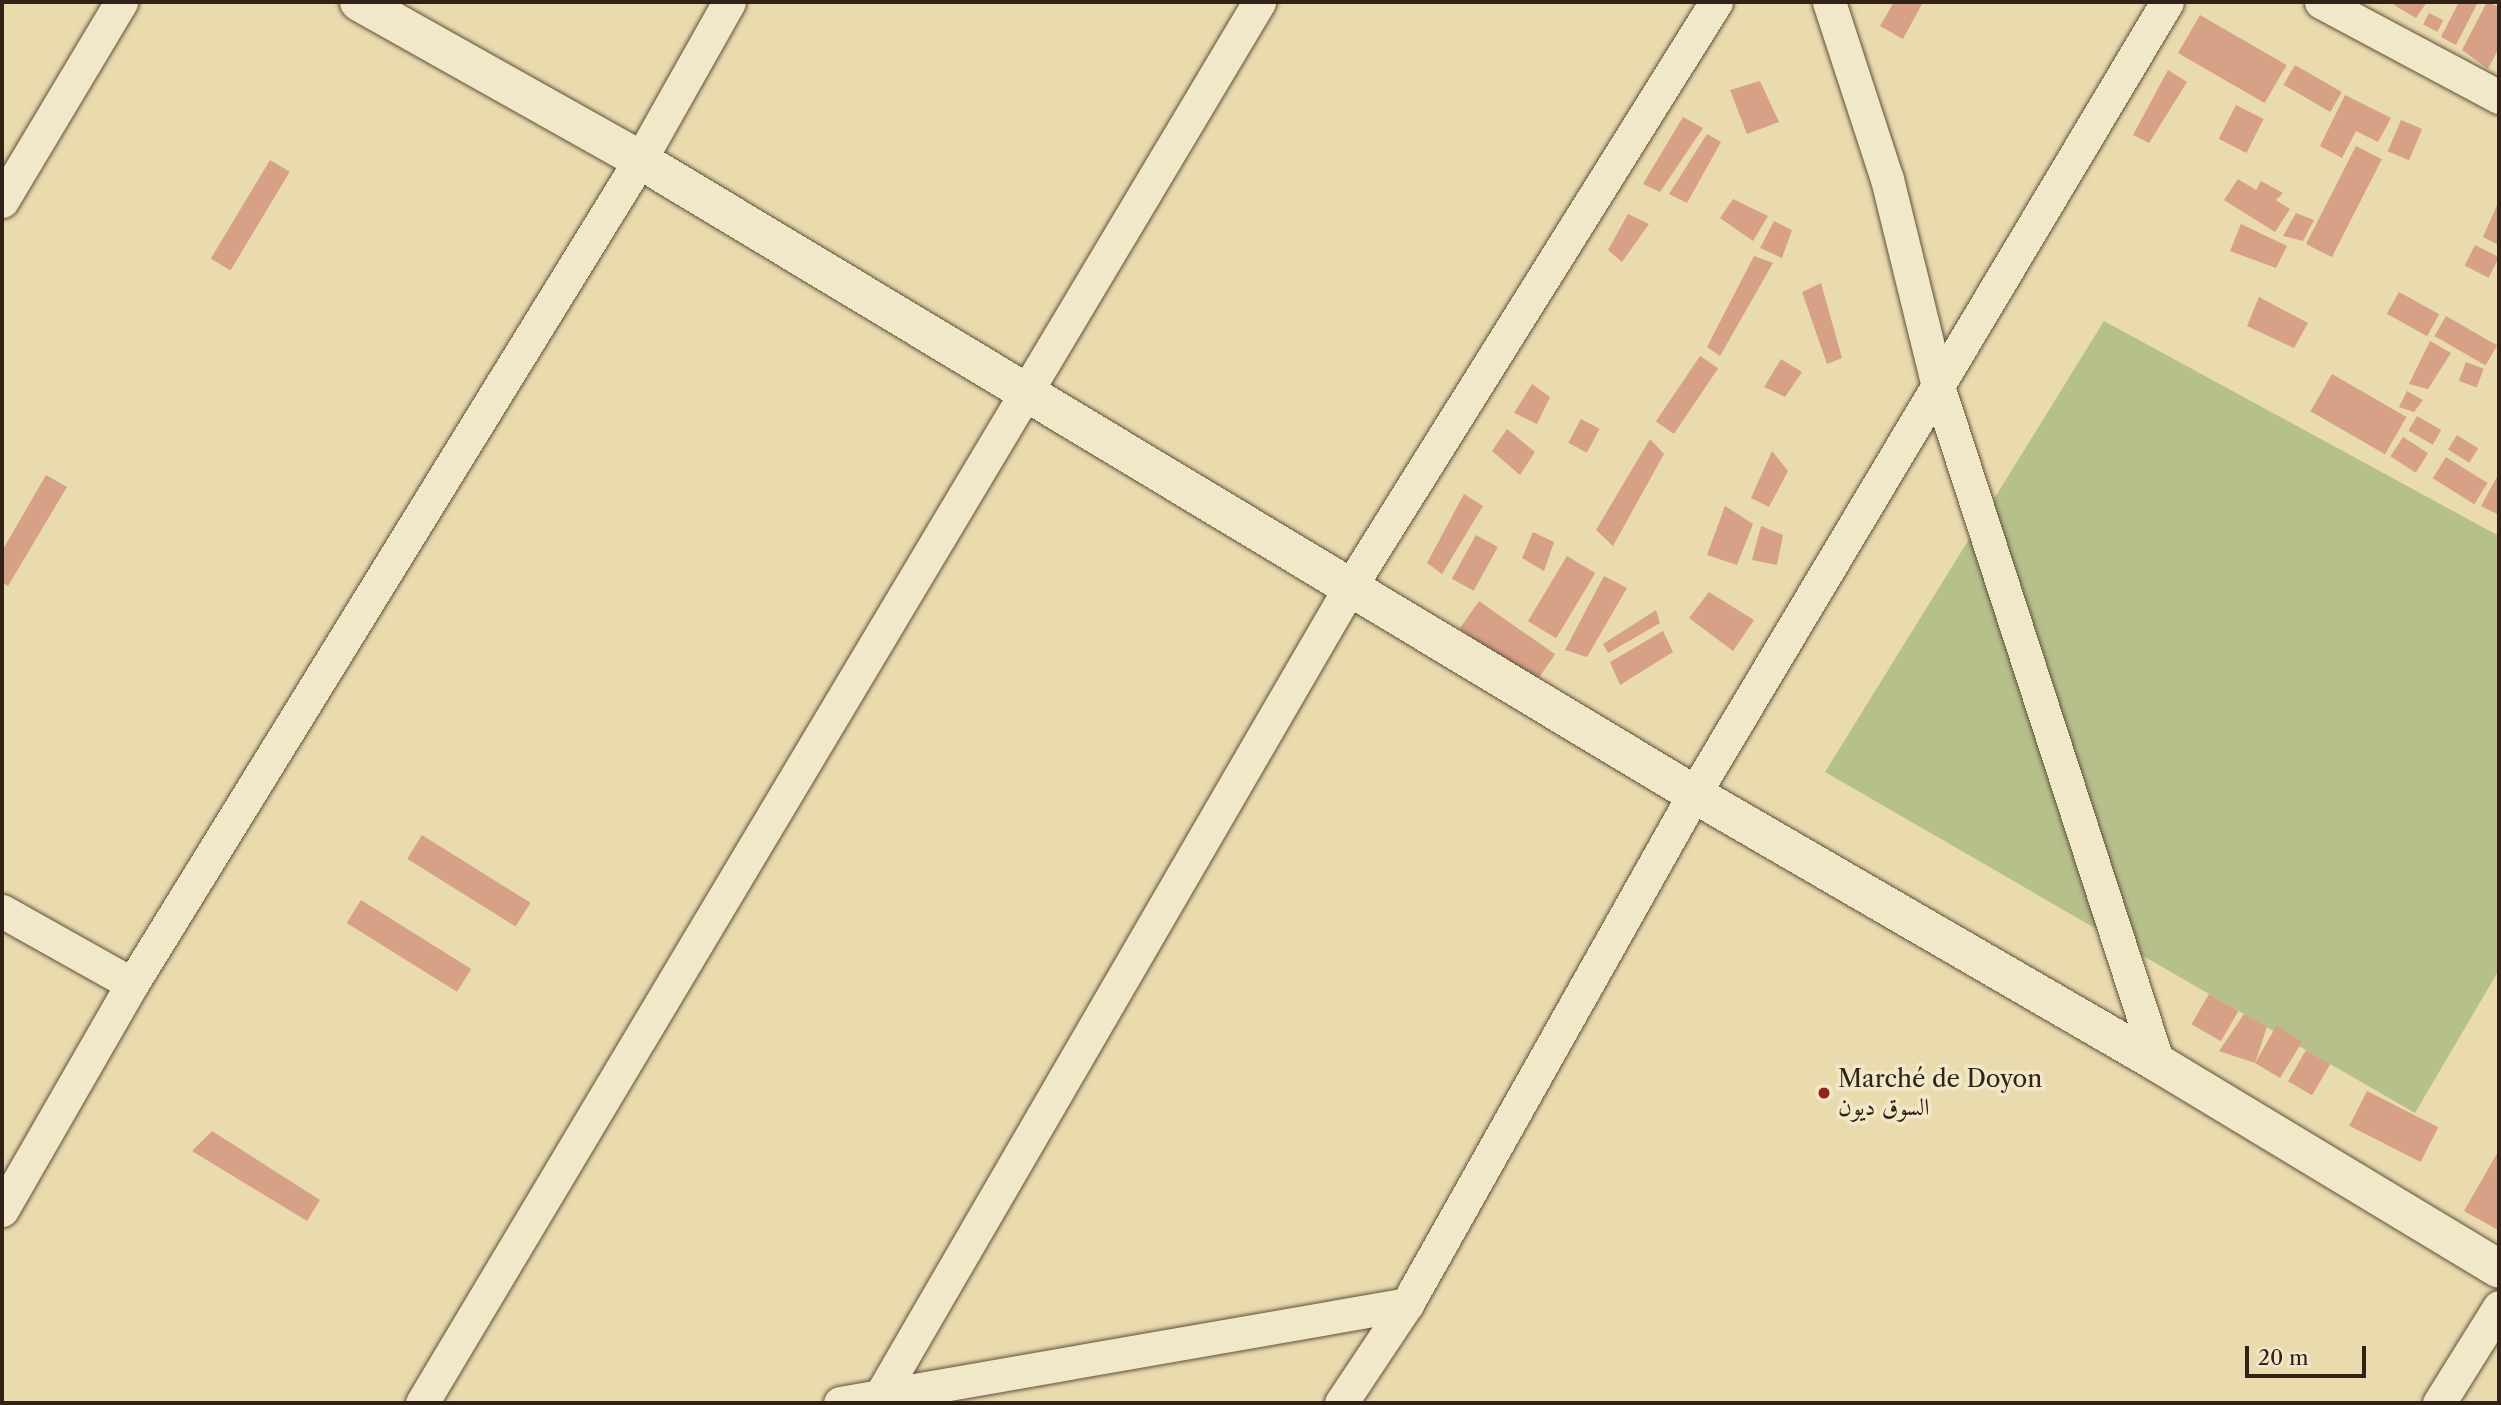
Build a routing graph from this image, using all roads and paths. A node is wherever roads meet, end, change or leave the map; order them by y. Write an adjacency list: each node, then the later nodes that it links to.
1 (121, 2): 11 (street)
2 (359, 2): 10 (street)
3 (729, 2): 10 (street)
4 (1259, 2): 13 (street)
5 (1716, 2): 14 (street)
6 (1829, 2): 12 (street)
7 (2167, 2): 12 (street)
8 (2321, 2): 9 (street)
9 (2499, 97)
10 (640, 160): 13 (street); 17 (street)
11 (2, 201)
12 (1938, 386): 15 (street); 18 (street)
13 (1026, 393): 14 (street); 24 (street)
14 (1350, 587): 15 (street); 23 (street)
15 (1694, 794): 18 (street); 21 (street)
16 (2, 911): 17 (street)
17 (132, 984): 19 (street)
18 (2158, 1063): 20 (street)
19 (2, 1210)
20 (2499, 1269)
21 (1407, 1304): 23 (street); 26 (street)
22 (2499, 1307): 27 (street)
23 (879, 1398): 25 (street)
24 (422, 1403)
25 (840, 1403)
26 (1341, 1403)
27 (2439, 1403)

